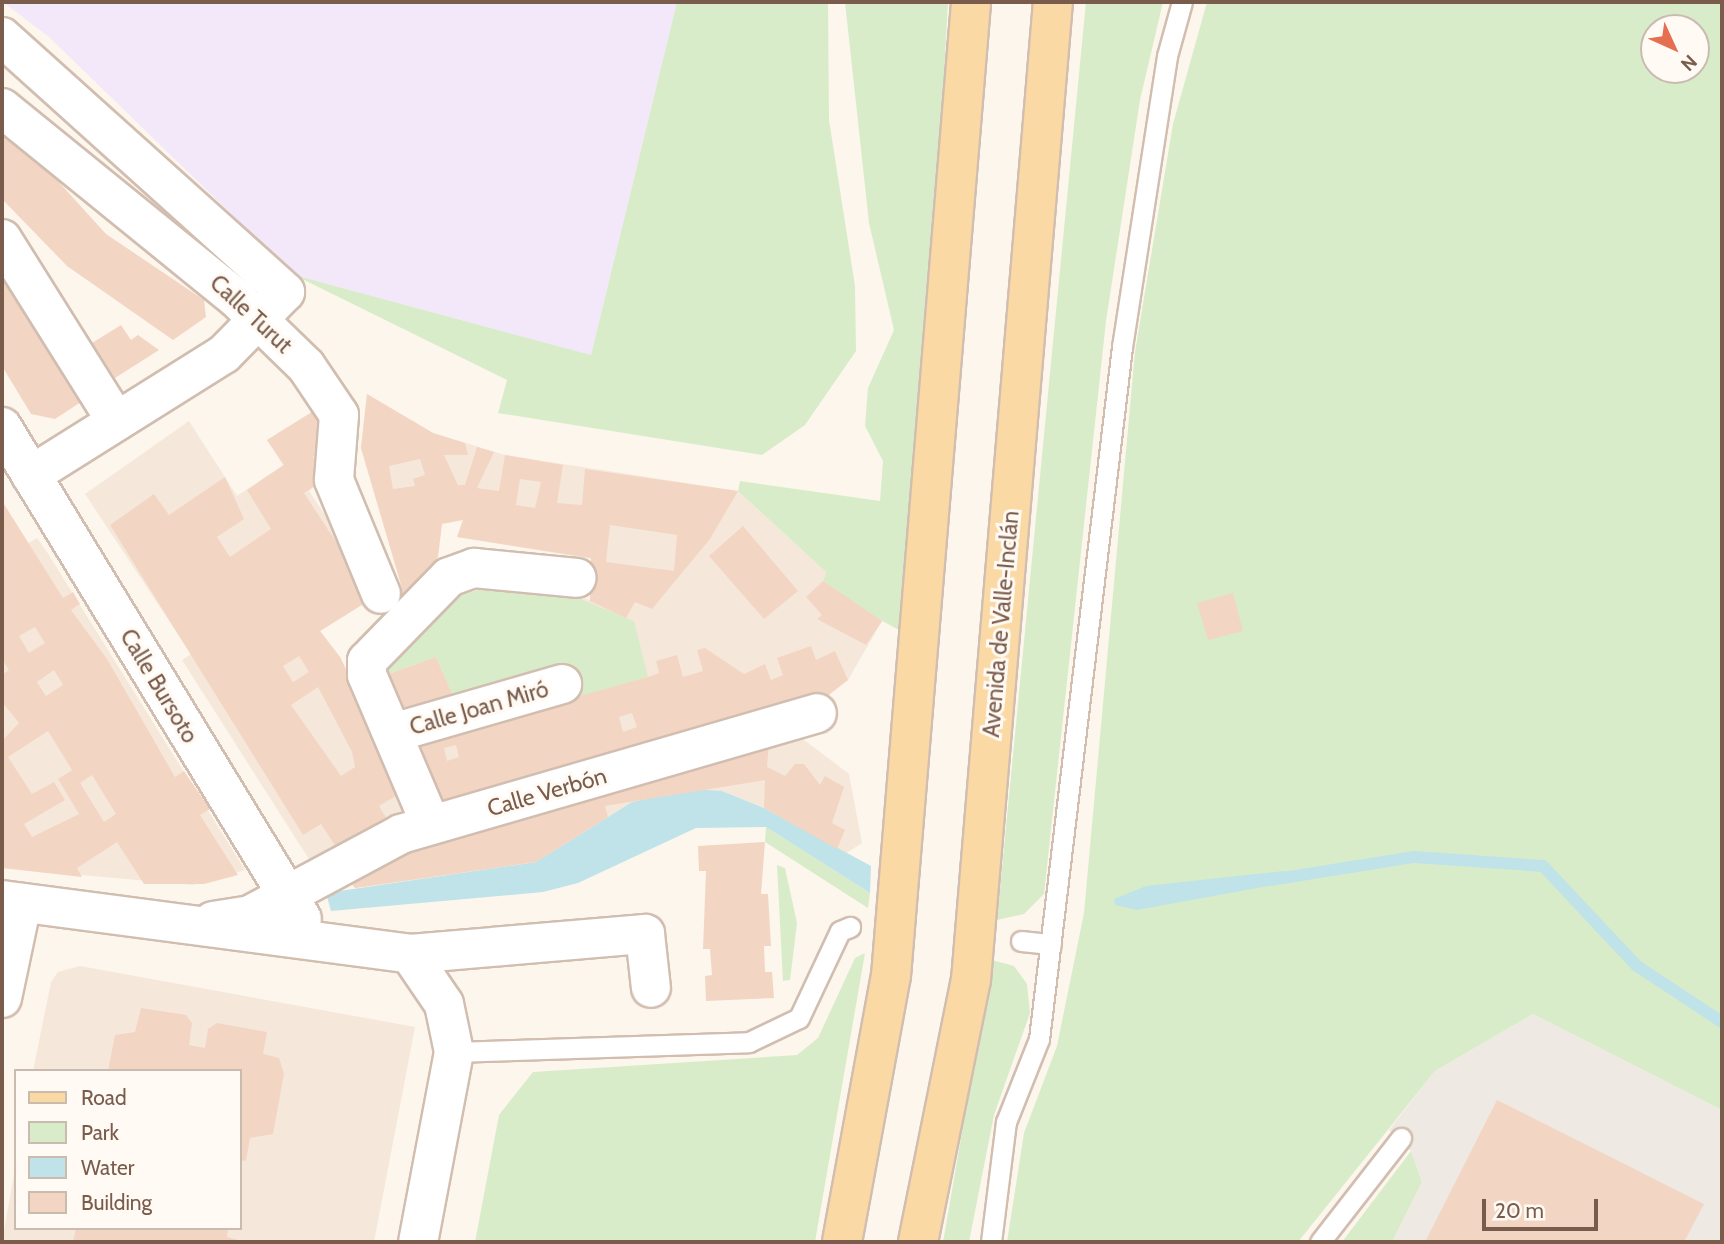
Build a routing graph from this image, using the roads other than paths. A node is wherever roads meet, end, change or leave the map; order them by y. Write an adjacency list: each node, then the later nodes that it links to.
1 (971, 2): 30 (main road)
2 (1053, 2): 31 (main road, Avenida de Valle-Inclán)
3 (1182, 2): 23 (lane)
4 (2, 37): 7 (street, Calle Turut)
5 (2, 108): 7 (street, Calle Turut)
6 (2, 239): 8 (street)
7 (259, 322): 8 (street); 12 (street, Calle Turut)
8 (116, 421): 10 (street)
9 (2, 427): 10 (street, Calle Bursoto)
10 (31, 475): 17 (street, Calle Bursoto)
11 (578, 578): 12 (street)
12 (386, 612): 15 (street)
13 (562, 684): 15 (street, Calle Joan Miró)
14 (817, 713): 16 (street, Calle Verbón)
15 (396, 732): 16 (street)
16 (431, 825): 17 (street, Calle Verbón)
17 (289, 897): 19 (street, Calle Verbón); 22 (street, Calle Bursoto)
18 (12, 901): 19 (street); 26 (street)
19 (187, 925): 22 (street)
20 (850, 927): 27 (lane)
21 (1021, 941): 23 (lane)
22 (316, 944): 24 (street)
23 (1051, 944): 32 (lane)
24 (410, 954): 25 (street); 27 (street)
25 (651, 988)
26 (2, 998)
27 (454, 1052): 29 (street)
28 (1401, 1138): 33 (lane)
29 (418, 1242)
30 (842, 1242)
31 (918, 1242)
32 (991, 1242)
33 (1320, 1242)

